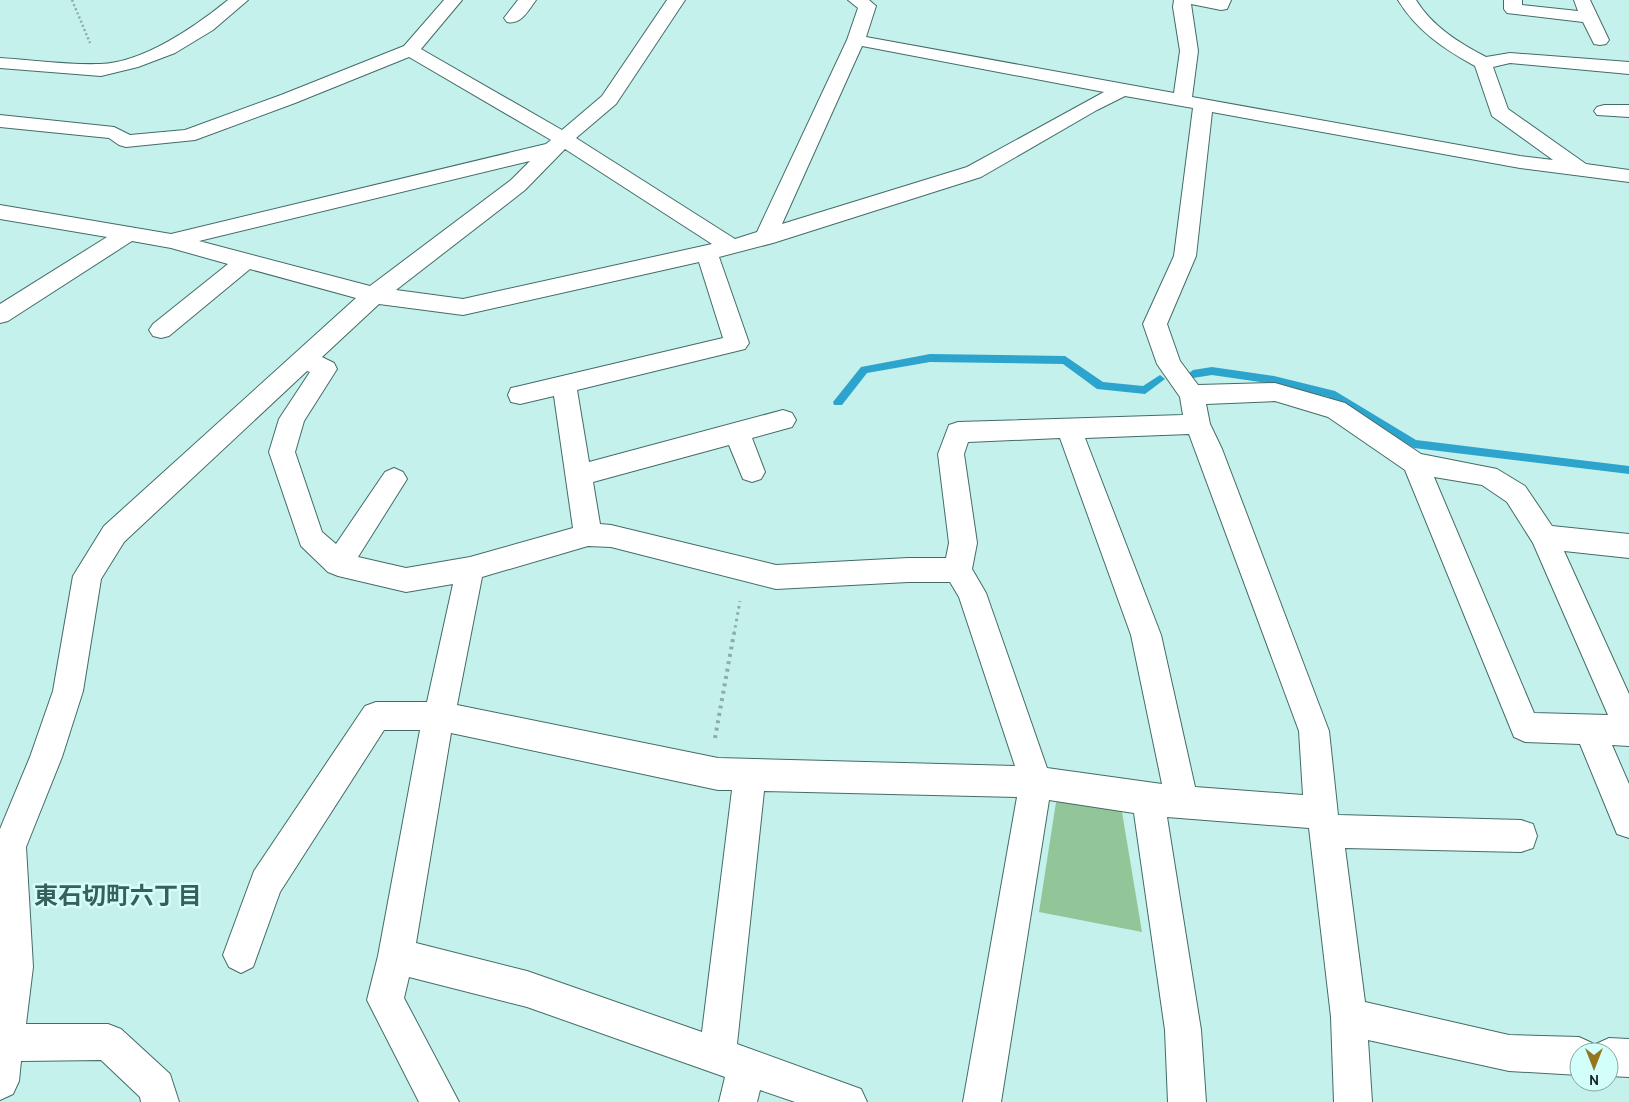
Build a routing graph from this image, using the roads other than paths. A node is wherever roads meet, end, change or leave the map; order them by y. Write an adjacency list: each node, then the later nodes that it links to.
1 (239, 0): 17 (street)
2 (453, 0): 16 (street)
3 (527, 0): 12 (street)
4 (676, 0): 25 (street)
5 (857, 0): 14 (street)
6 (1183, 0): 21 (street)
7 (1196, 0): 8 (street)
8 (1222, 0)
9 (1407, 0): 18 (street)
10 (1513, 0): 13 (street)
11 (1581, 0): 13 (street)
12 (513, 18)
13 (1589, 18): 15 (street)
14 (856, 40): 20 (street); 30 (street)
15 (1600, 40)
16 (410, 50): 24 (street); 25 (street)
17 (0, 63)
18 (1483, 63): 19 (street); 26 (street)
19 (1629, 68)
20 (1123, 90): 21 (street); 30 (street)
21 (1192, 102): 26 (street); 41 (street)
22 (1604, 111): 23 (street)
23 (1629, 111)
24 (0, 121)
25 (558, 144): 31 (street); 32 (street); 35 (street)
26 (1581, 170): 27 (street)
27 (1629, 176)
28 (0, 212): 29 (street)
29 (128, 234): 31 (street); 36 (street)
30 (765, 238): 32 (street)
31 (172, 241): 34 (street)
32 (732, 247): 33 (street)
33 (707, 253): 35 (street); 39 (street)
34 (246, 261): 35 (street); 37 (street)
35 (374, 296): 38 (street)
36 (0, 315)
37 (161, 330)
38 (305, 359): 53 (street); 69 (street)
39 (564, 384): 40 (street); 48 (street)
40 (520, 395)
41 (1192, 395): 43 (street); 46 (street)
42 (783, 420): 45 (street)
43 (1197, 424): 44 (street); 63 (street)
44 (1069, 428): 55 (street); 62 (street)
45 (737, 433): 47 (street); 48 (street)
46 (1415, 462): 51 (street); 57 (street)
47 (752, 472)
48 (578, 476): 50 (street)
49 (394, 479): 53 (street)
50 (588, 535): 54 (street); 55 (street)
51 (1544, 537): 52 (street); 58 (street)
52 (1629, 546)
53 (338, 564): 54 (street)
54 (470, 569): 56 (street)
55 (958, 570): 60 (street)
56 (440, 716): 59 (street); 66 (street); 67 (street)
57 (1589, 729): 58 (street); 64 (street)
58 (1629, 730)
59 (750, 775): 60 (street); 71 (street)
60 (1036, 782): 61 (street); 77 (street)
61 (1148, 799): 62 (street); 78 (street)
62 (1182, 802): 63 (street)
63 (1323, 822): 65 (street); 68 (street)
64 (1629, 822)
65 (1521, 836)
66 (242, 955)
67 (396, 956): 71 (street); 74 (street)
68 (1349, 1017): 70 (street); 79 (street)
69 (5, 1043): 72 (street); 73 (street)
70 (1569, 1056)
71 (732, 1061): 75 (street); 76 (street)
72 (0, 1081)
73 (160, 1102)
74 (440, 1102)
75 (738, 1102)
76 (848, 1102)
77 (982, 1102)
78 (1187, 1102)
79 (1354, 1102)

